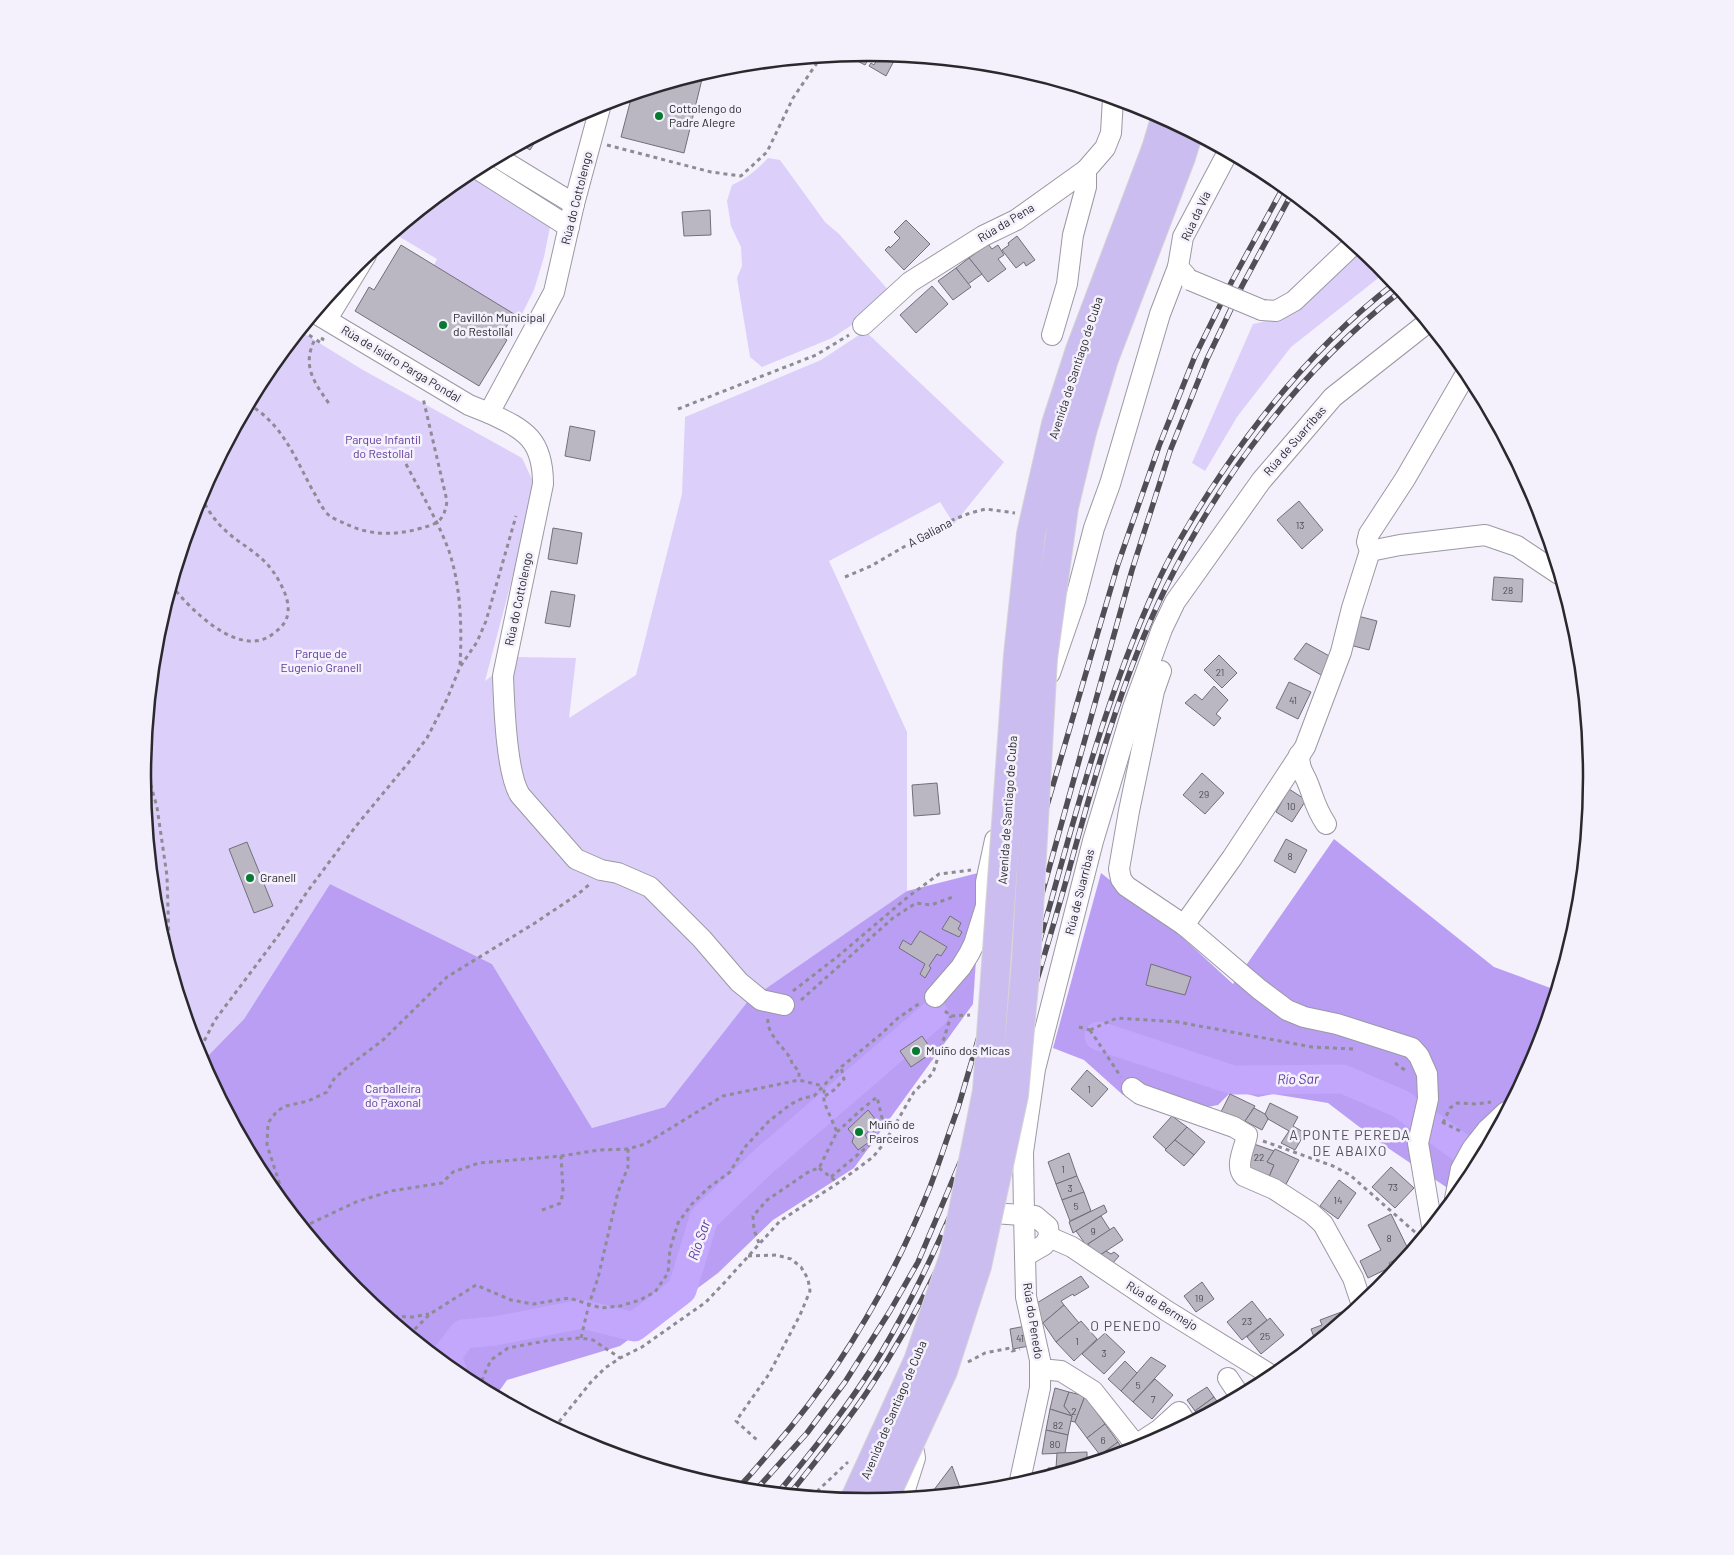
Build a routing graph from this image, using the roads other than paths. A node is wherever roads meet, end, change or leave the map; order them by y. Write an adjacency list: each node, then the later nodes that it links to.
1 (1113, 105): 9 (street, Rúa da Pena)
2 (598, 114): 11 (street, Rúa do Cottolengo)
3 (1163, 126): 50 (highway, Avenida de Santiago de Cuba, bridge)
4 (1187, 137): 49 (highway, Avenida de Santiago de Cuba, bridge)
5 (509, 157): 11 (street)
6 (1225, 157): 13 (street, Rúa da Vía)
7 (503, 161): 11 (street)
8 (493, 167): 11 (street)
9 (1086, 170): 16 (street, Rúa da Pena); 18 (street)
10 (485, 172): 11 (street)
11 (573, 211): 20 (street, Rúa do Cottolengo)
12 (1349, 249): 13 (street, bridge)
13 (1184, 274): 22 (street, Rúa da Vía)
14 (333, 300): 15 (street)
15 (321, 316): 20 (street, Rúa de Isidro Parga Pondal)
16 (863, 325)
17 (1423, 326): 25 (street, Rúa de Suarribas)
18 (1052, 336)
19 (1463, 380): 23 (street)
20 (489, 413): 30 (street, Rúa do Cottolengo)
21 (1072, 524): 22 (street)
22 (1094, 528): 29 (street, Rúa da Vía)
23 (1370, 551): 24 (street); 26 (street)
24 (1552, 569)
25 (1188, 583): 28 (street, Rúa de Suarribas); 33 (street, Rúa de Suarribas)
26 (1299, 756): 27 (street); 28 (street)
27 (1326, 824)
28 (1184, 925): 36 (street, Rúa de Suarribas)
29 (935, 998)
30 (778, 1003)
31 (1132, 1088): 39 (street)
32 (1501, 1106): 34 (street, bridge)
33 (1024, 1174): 35 (street, Rúa de Suarribas); 37 (street)
34 (1458, 1182)
35 (1024, 1214): 37 (street, Rúa de Bermejo); 38 (street, Rúa do Penedo); 48 (street)
36 (1431, 1219)
37 (1048, 1232): 38 (street); 41 (street, Rúa de Bermejo)
38 (1025, 1256): 40 (street, Rúa do Penedo)
39 (1359, 1297)
40 (1040, 1369): 46 (street); 47 (street, Rúa do Penedo)
41 (1266, 1372)
42 (1228, 1378): 43 (street)
43 (1237, 1391)
44 (1184, 1420): 45 (street)
45 (1156, 1432)
46 (1133, 1442)
47 (1021, 1477)
48 (904, 1492)
49 (887, 1493)
50 (857, 1494)

